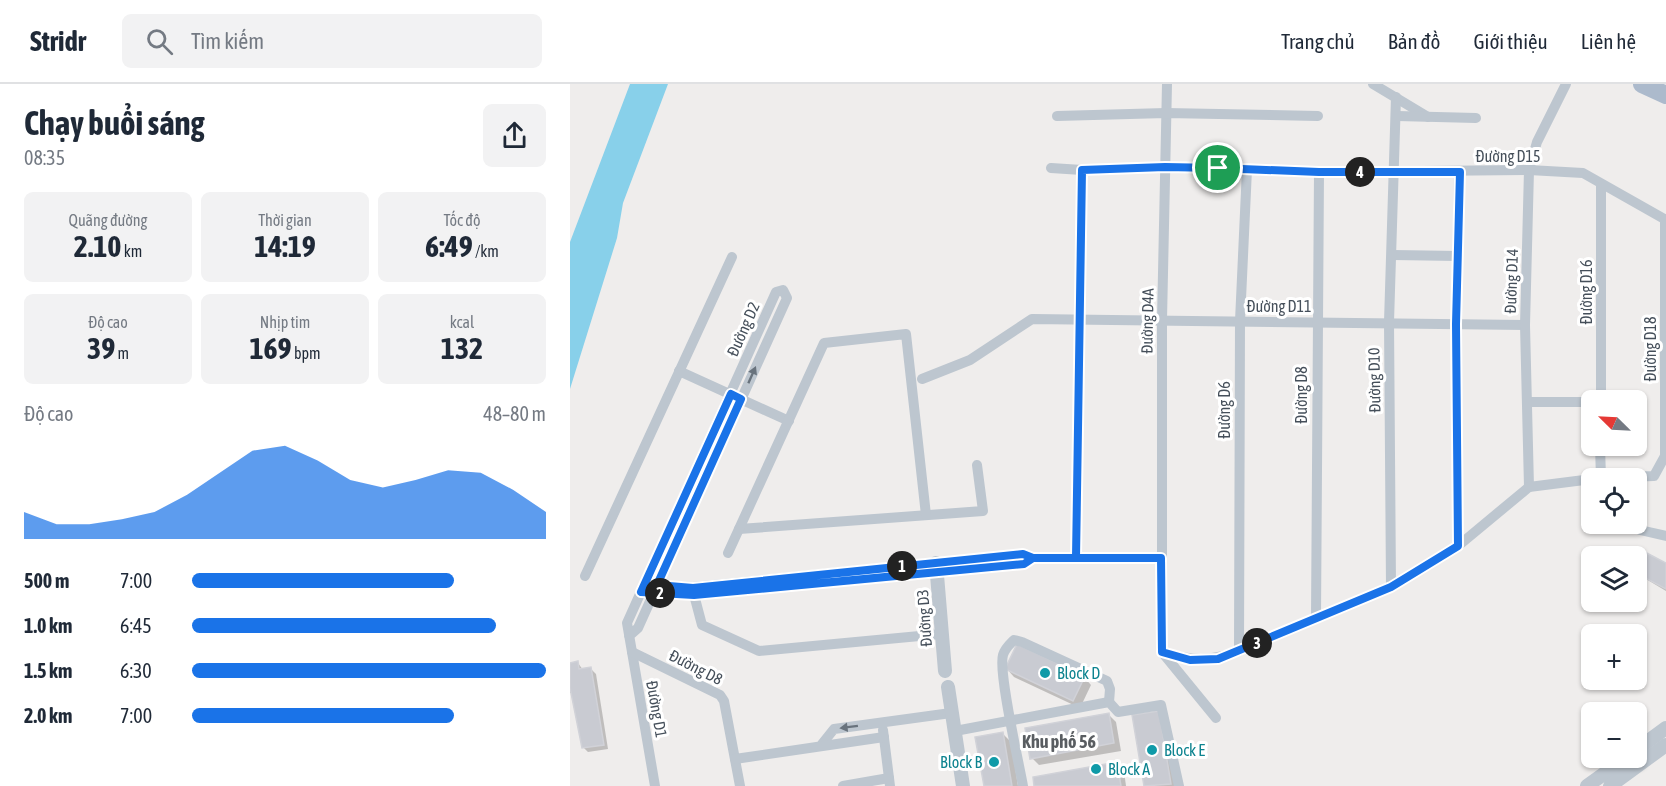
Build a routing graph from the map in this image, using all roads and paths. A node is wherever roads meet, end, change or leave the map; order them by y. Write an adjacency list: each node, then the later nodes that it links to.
1 (1167, 84): 7 (street, Đường D4A)
2 (1373, 84): 6 (street)
3 (1566, 84): 17 (street, Đường D14)
4 (1642, 84): 5 (main road)
5 (1666, 94)
6 (1396, 97): 10 (street, Đường D10); 11 (street)
7 (1166, 113): 8 (street); 9 (street); 13 (street, Đường D4A)
8 (1057, 116)
9 (1318, 116)
10 (1396, 116): 11 (street); 20 (street, Đường D10)
11 (1428, 117): 12 (street)
12 (1476, 118)
13 (1165, 167): 15 (street, Đường D15); 16 (street, Đường D15); 27 (street, Đường D4A)
14 (1052, 168): 16 (street, Đường D15)
15 (1247, 169): 18 (street, Đường D15); 28 (street, Đường D6)
16 (1082, 170): 26 (street)
17 (1529, 170): 19 (street, Đường D15); 21 (street, Đường D15); 32 (street, Đường D14)
18 (1319, 172): 20 (street, Đường D15); 29 (street, Đường D8)
19 (1460, 172): 20 (street, Đường D15); 24 (street)
20 (1395, 173): 23 (street, Đường D10)
21 (1601, 184): 22 (street, Đường D15); 35 (street, Đường D16)
22 (1666, 220): 41 (street, Đường D18)
23 (1393, 255): 24 (street); 30 (street, Đường D10)
24 (1458, 256): 31 (street)
25 (732, 257): 33 (street)
26 (1079, 320): 27 (street, Đường D11); 34 (street, Đường D11); 50 (street)
27 (1162, 320): 28 (street, Đường D11); 51 (street, Đường D4A)
28 (1240, 321): 29 (street, Đường D11); 61 (street, Đường D6)
29 (1317, 321): 30 (street, Đường D11); 58 (street, Đường D8)
30 (1389, 322): 31 (street, Đường D11); 54 (street, Đường D10)
31 (1456, 324): 32 (street, Đường D11); 48 (street)
32 (1525, 325): 37 (street, Đường D14)
33 (680, 371): 36 (street); 53 (street)
34 (922, 379)
35 (1600, 390)
36 (736, 397): 36 (street, Đường D2, one-way to 36); 39 (street); 55 (street, Đường D2); 56 (street, Đường D2)
37 (1527, 402): 38 (street); 43 (street, Đường D14)
38 (1581, 402)
39 (789, 420): 44 (street); 45 (street)
40 (977, 465): 44 (street)
41 (1647, 476)
42 (1581, 480): 43 (street)
43 (1529, 487): 48 (street)
44 (926, 515): 45 (street)
45 (739, 529): 49 (street)
46 (1647, 532): 47 (street)
47 (1666, 536)
48 (1458, 546): 54 (street)
49 (728, 553)
50 (1076, 558): 51 (street); 52 (street)
51 (1161, 558): 63 (street, Đường D4A)
52 (936, 567): 57 (street); 59 (street, Đường D3)
53 (585, 576)
54 (1391, 587): 58 (street)
55 (643, 588): 56 (street); 60 (street, Đường D2)
56 (656, 589): 57 (street); 60 (street, Đường D2)
57 (694, 591): 59 (street)
58 (1316, 618): 61 (street)
59 (941, 634): 64 (street, Đường D3)
60 (629, 636): 62 (street, Đường D1)
61 (1239, 651): 63 (street)
62 (632, 652): 77 (street, Đường D8); 80 (street, Đường D1)
63 (1162, 652): 68 (street)
64 (945, 671)
65 (948, 687): 67 (street)
66 (1109, 702): 69 (street); 69 (street); 85 (street)
67 (951, 713): 70 (street); 72 (street)
68 (1216, 718)
69 (1011, 720): 72 (street); 84 (street)
70 (882, 723): 73 (street); 75 (street, one-way to 75)
71 (1666, 728): 74 (street)
72 (955, 731): 83 (street)
73 (884, 737): 75 (street); 79 (street)
74 (1647, 742)
75 (822, 744): 77 (street)
76 (1666, 745): 87 (street)
77 (735, 759): 81 (street, Đường D8)
78 (1612, 768): 86 (street)
79 (889, 782): 82 (street)
80 (655, 786)
81 (740, 786)
82 (843, 786)
83 (963, 786)
84 (1023, 786)
85 (1179, 786)
86 (1587, 786)
87 (1610, 786)

